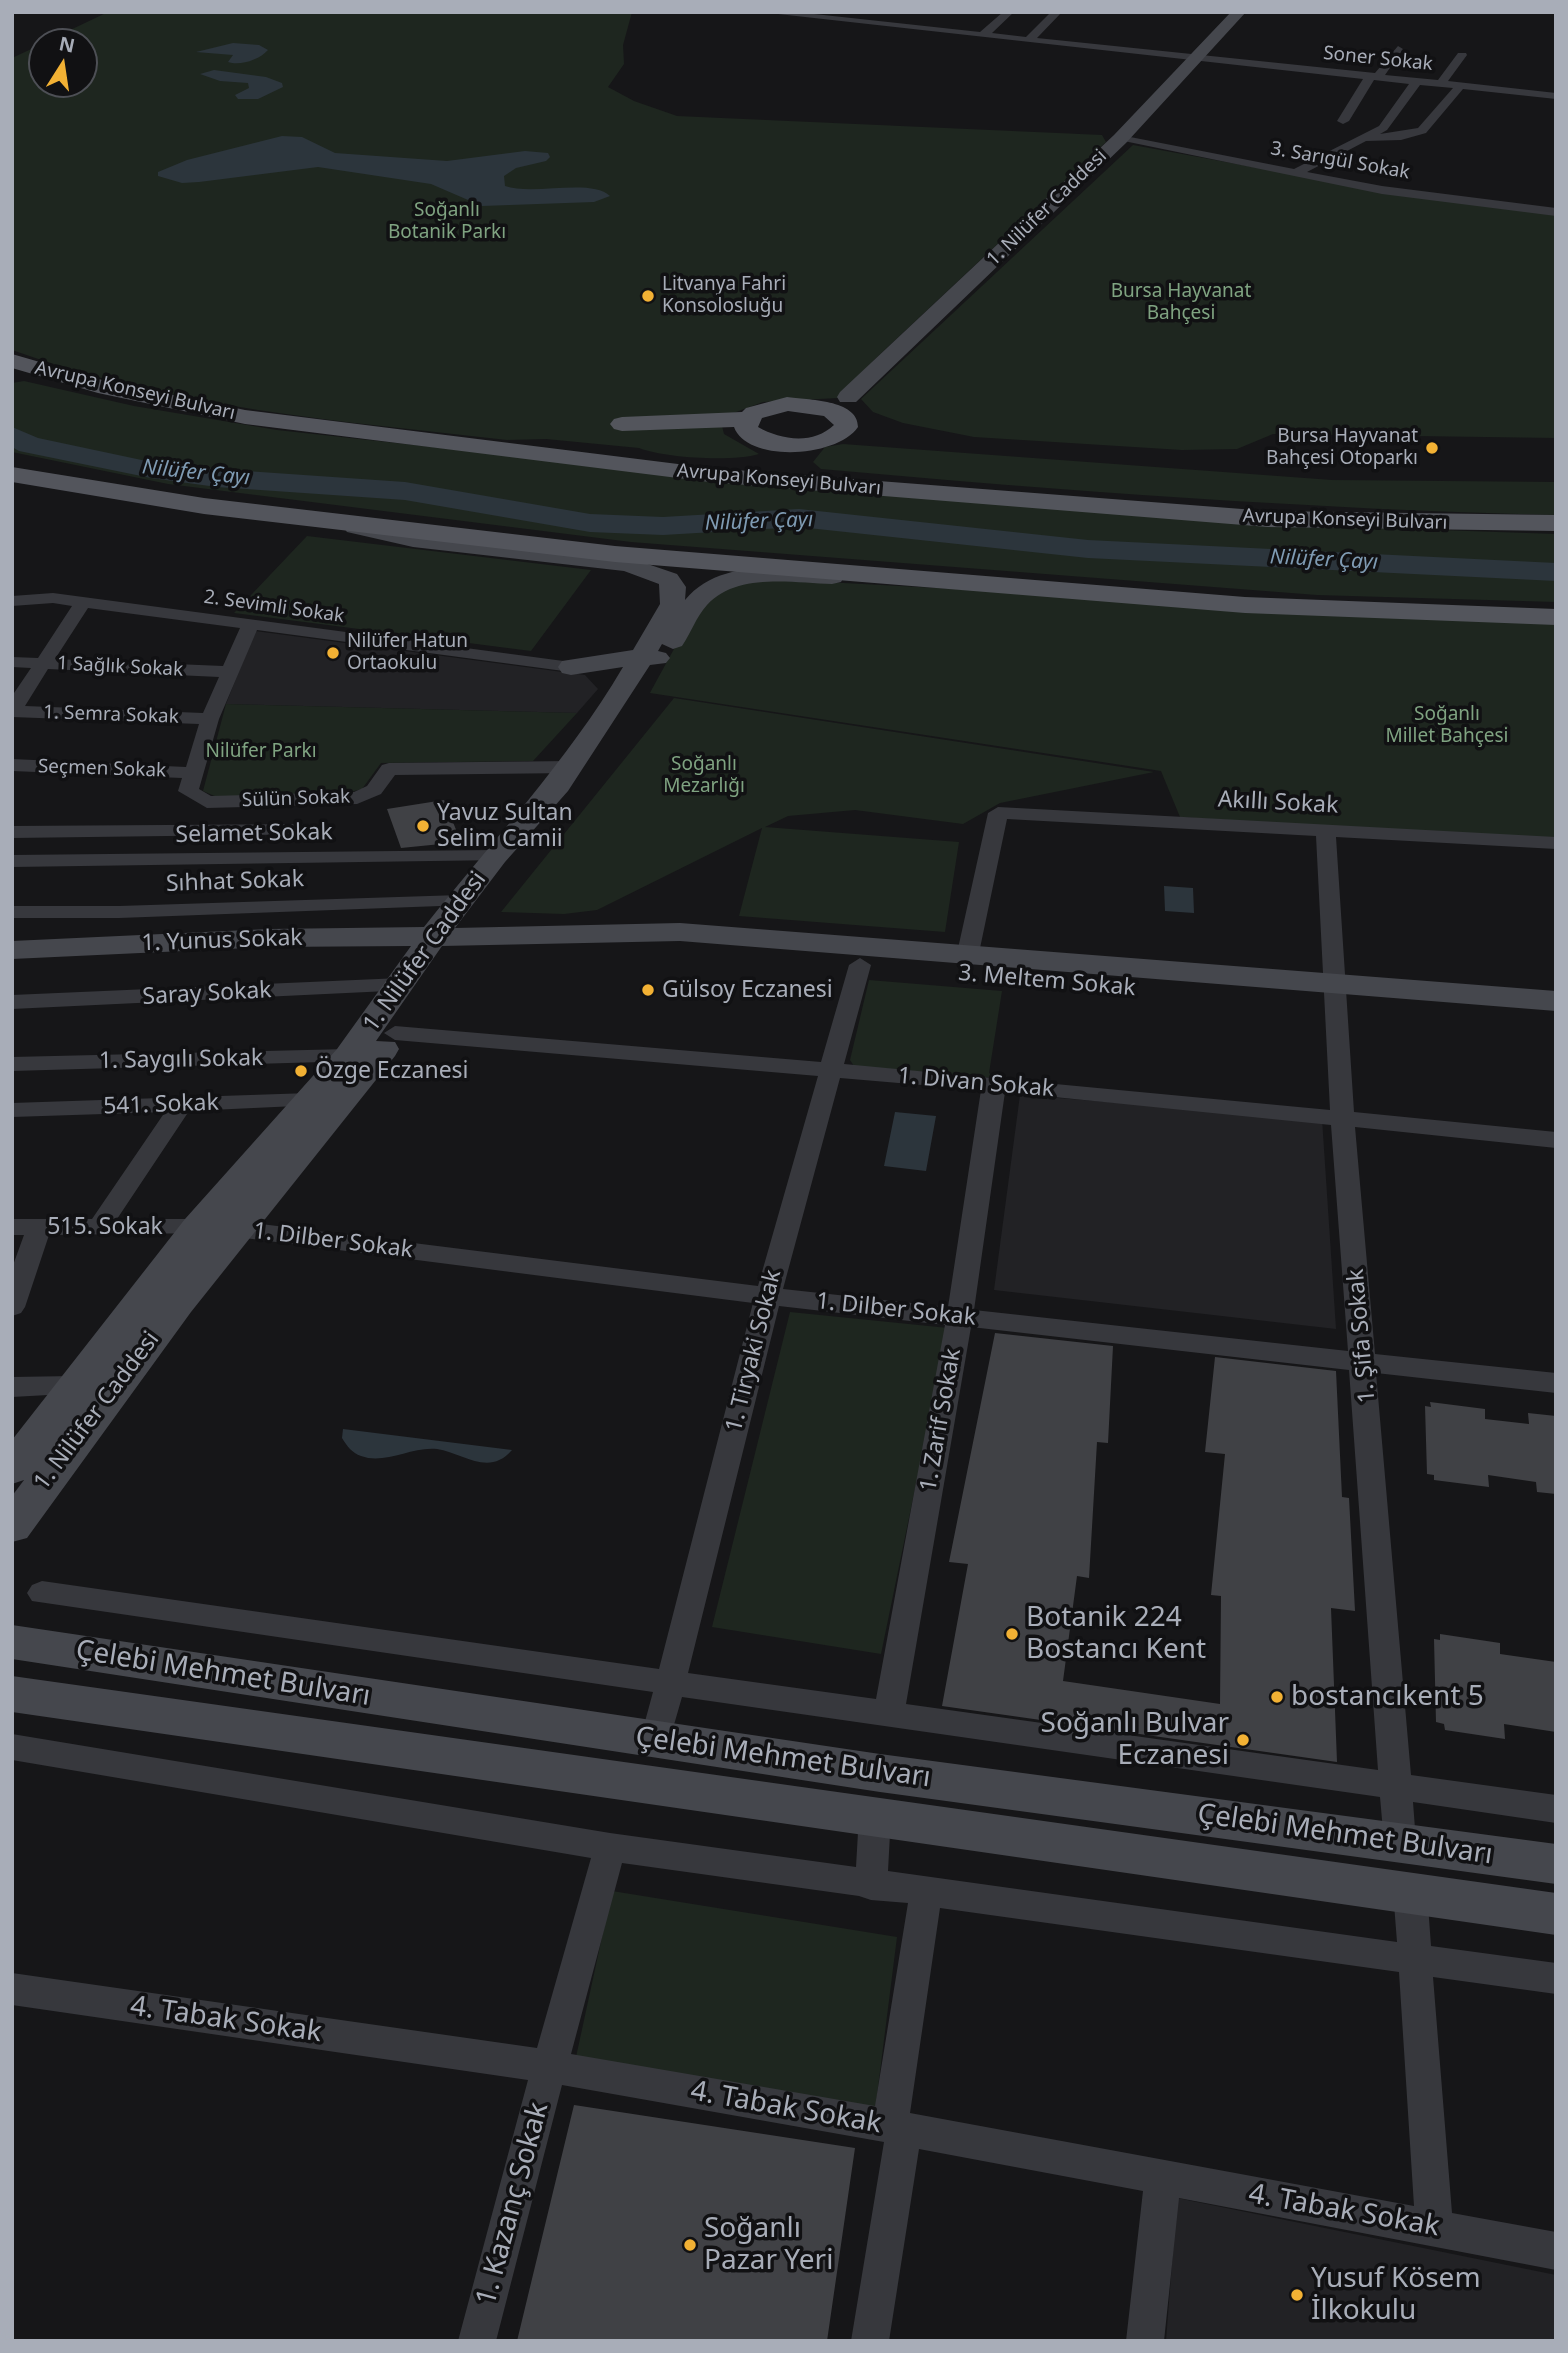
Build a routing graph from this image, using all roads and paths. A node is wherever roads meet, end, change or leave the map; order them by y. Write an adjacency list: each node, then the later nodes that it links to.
1 (765, 12): 7 (street, Soner Sokak)
2 (898, 12): 7 (street)
3 (1009, 12): 9 (street)
4 (1057, 12): 10 (street)
5 (1239, 12): 13 (main road, 1. Nilüfer Caddesi)
6 (948, 21): 8 (street)
7 (884, 25): 8 (street, Soner Sokak)
8 (938, 31): 9 (street, Soner Sokak)
9 (983, 35): 10 (street, Soner Sokak)
10 (1029, 40): 13 (street, Soner Sokak)
11 (1398, 49): 14 (street)
12 (1462, 55): 16 (street)
13 (1197, 56): 14 (street, Soner Sokak); 21 (main road, 1. Nilüfer Caddesi)
14 (1375, 76): 15 (street, Soner Sokak); 19 (street)
15 (1417, 80): 16 (street, Soner Sokak); 20 (street)
16 (1441, 83): 17 (street, Soner Sokak)
17 (1461, 85): 18 (street, Soner Sokak); 20 (street)
18 (1556, 96)
19 (1343, 121)
20 (1363, 138): 22 (street)
21 (1120, 139): 22 (street, 3. Sarıgül Sokak); 26 (main road, 1. Nilüfer Caddesi)
22 (1296, 173): 23 (street, 3. Sarıgül Sokak)
23 (1556, 212)
24 (12, 361): 27 (main road, Avrupa Konseyi Bulvarı)
25 (12, 380): 27 (main road)
26 (845, 406): 28 (main road); 29 (main road)
27 (385, 434): 32 (main road, Avrupa Konseyi Bulvarı)
28 (776, 443): 29 (main road); 32 (main road)
29 (803, 445): 33 (main road)
30 (12, 465): 34 (main road)
31 (12, 474): 34 (main road)
32 (710, 475): 33 (main road, Avrupa Konseyi Bulvarı)
33 (840, 487): 36 (main road, Avrupa Konseyi Bulvarı)
34 (204, 506): 35 (main road)
35 (341, 524): 37 (main road); 42 (main road, 1. Nilüfer Caddesi)
36 (1556, 526)
37 (958, 583): 40 (main road); 42 (main road, 1. Nilüfer Caddesi)
38 (12, 601): 39 (street, 2. Sevimli Sokak)
39 (83, 603): 41 (street, 2. Sevimli Sokak); 44 (street)
40 (1556, 615)
41 (250, 625): 45 (street, 2. Sevimli Sokak); 46 (street)
42 (653, 657): 45 (main road); 47 (main road, 1. Nilüfer Caddesi)
43 (12, 662): 44 (street, 1 Sağlık Sokak)
44 (44, 663): 46 (street, 1 Sağlık Sokak); 48 (street)
45 (571, 667): 47 (main road)
46 (228, 672): 49 (street)
47 (636, 686): 51 (main road, 1. Nilüfer Caddesi); 64 (main road, 1. Nilüfer Caddesi)
48 (12, 711): 49 (street, 1. Semra Sokak)
49 (210, 719): 52 (street)
50 (12, 765): 52 (street, Seçmen Sokak)
51 (571, 767): 53 (street, Sülün Sokak); 58 (main road, 1. Nilüfer Caddesi)
52 (192, 773): 53 (street, Sülün Sokak)
53 (325, 800): 54 (street)
54 (317, 830): 56 (street); 59 (street)
55 (1326, 830): 57 (street, Akıllı Sokak); 66 (street, Akıllı Sokak); 69 (street, 1. Şifa Sokak)
56 (12, 832)
57 (1556, 843)
58 (495, 856): 59 (street, Selamet Sokak); 61 (main road, 1. Nilüfer Caddesi)
59 (311, 857): 60 (street, Selamet Sokak)
60 (12, 861)
61 (460, 901): 62 (street, Sıhhat Sokak); 64 (main road, 1. Nilüfer Caddesi)
62 (12, 912)
63 (538, 935): 64 (main road, 3. Meltem Sokak); 66 (main road, 3. Meltem Sokak); 67 (main road, 3. Meltem Sokak)
64 (445, 937): 65 (main road, 1. Yunus Sokak); 68 (main road, 1. Nilüfer Caddesi); 73 (main road, 1. Nilüfer Caddesi)
65 (12, 950)
66 (968, 953): 69 (main road, 3. Meltem Sokak)
67 (860, 965): 69 (main road, 3. Meltem Sokak); 76 (street, 1. Tiryaki Sokak)
68 (401, 985): 71 (street, Saray Sokak); 74 (main road, 1. Nilüfer Caddesi)
69 (1333, 994): 70 (main road, 3. Meltem Sokak); 72 (main road, 3. Meltem Sokak); 81 (street, 1. Şifa Sokak)
70 (1556, 1001)
71 (12, 1002)
72 (1556, 1025)
73 (395, 1033): 76 (street, 1. Divan Sokak); 87 (main road, 1. Nilüfer Caddesi)
74 (349, 1056): 75 (street, 1. Saygılı Sokak); 78 (main road, 1. Nilüfer Caddesi)
75 (12, 1064)
76 (833, 1071): 77 (street, 1. Divan Sokak); 88 (street, 1. Tiryaki Sokak)
77 (994, 1084): 81 (street, 1. Divan Sokak); 90 (street, 1. Zarif Sokak)
78 (310, 1100): 79 (street, 541. Sokak); 86 (main road, 1. Nilüfer Caddesi)
79 (182, 1104): 80 (street, 541. Sokak); 85 (street)
80 (12, 1110)
81 (1344, 1119): 82 (street, 1. Divan Sokak); 91 (street, 1. Şifa Sokak)
82 (1556, 1140)
83 (12, 1227): 84 (street, 515. Sokak)
84 (39, 1227): 85 (street, 515. Sokak); 89 (street)
85 (99, 1227): 86 (street, 515. Sokak)
86 (198, 1227): 93 (main road, 1. Nilüfer Caddesi)
87 (237, 1229): 88 (street, 1. Dilber Sokak); 96 (main road, 1. Nilüfer Caddesi)
88 (768, 1296): 90 (street, 1. Dilber Sokak); 99 (street, 1. Tiryaki Sokak)
89 (12, 1307)
90 (960, 1317): 91 (street, 1. Dilber Sokak); 101 (street, 1. Zarif Sokak)
91 (1364, 1361): 92 (street, 1. Dilber Sokak); 104 (street, 1. Şifa Sokak)
92 (1556, 1383)
93 (74, 1386): 94 (street); 95 (main road, 1. Nilüfer Caddesi)
94 (12, 1387)
95 (12, 1469)
96 (12, 1527)
97 (41, 1593): 99 (street)
98 (12, 1642): 102 (main road, Çelebi Mehmet Bulvarı)
99 (671, 1683): 101 (street); 102 (street, 1. Tiryaki Sokak)
100 (12, 1694): 106 (main road, Çelebi Mehmet Bulvarı)
101 (889, 1714): 104 (street)
102 (656, 1740): 107 (main road, Çelebi Mehmet Bulvarı)
103 (12, 1747): 108 (street)
104 (1396, 1785): 105 (street); 107 (street, 1. Şifa Sokak)
105 (1556, 1809)
106 (875, 1815): 110 (street); 111 (main road, Çelebi Mehmet Bulvarı)
107 (1400, 1842): 109 (main road, Çelebi Mehmet Bulvarı)
108 (610, 1847): 110 (street); 117 (street, 1. Kazanç Sokak)
109 (1556, 1864)
110 (871, 1886): 112 (street)
111 (1410, 1891): 113 (main road, Çelebi Mehmet Bulvarı); 114 (street)
112 (926, 1892): 114 (street); 118 (street)
113 (1556, 1913)
114 (1413, 1959): 115 (street); 120 (street)
115 (1556, 1979)
116 (12, 1989): 117 (street, 4. Tabak Sokak)
117 (551, 2067): 118 (street, 4. Tabak Sokak); 122 (street, 1. Kazanç Sokak)
118 (897, 2128): 119 (street, 4. Tabak Sokak); 123 (street)
119 (1163, 2178): 120 (street, 4. Tabak Sokak); 124 (street)
120 (1434, 2228): 121 (street, 4. Tabak Sokak)
121 (1556, 2251)
122 (477, 2341)
123 (870, 2341)
124 (1145, 2341)

